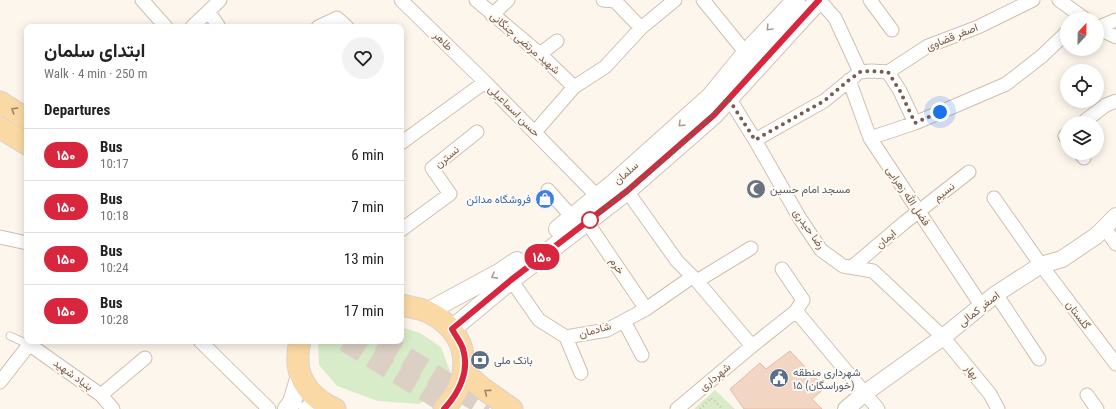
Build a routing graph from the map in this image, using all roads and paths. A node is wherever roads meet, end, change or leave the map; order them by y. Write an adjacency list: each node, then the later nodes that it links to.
1 (142, 0): 19 (street)
2 (220, 0): 15 (street)
3 (401, 0): 36 (street, طاهر)
4 (476, 0): 17 (street, شهید مرتضی چنگانی)
5 (508, 0): 17 (street)
6 (603, 0): 25 (street)
7 (675, 0): 25 (street)
8 (703, 0): 31 (street)
9 (796, 0): 31 (main road, سلمان, one-way to 31)
10 (819, 0): 33 (street); 39 (main road, سلمان)
11 (870, 0): 26 (street)
12 (1033, 0): 14 (street, اصغر قضاوی)
13 (1059, 0): 16 (street)
14 (1018, 3): 34 (street, اصغر قضاوی)
15 (209, 12): 20 (street); 21 (street)
16 (1075, 12)
17 (492, 15): 32 (street, شهید مرتضی چنگانی)
18 (1116, 20): 24 (street)
19 (163, 24)
20 (195, 24)
21 (217, 24)
22 (324, 24): 23 (street)
23 (344, 24)
24 (1104, 25)
25 (641, 28): 38 (street)
26 (892, 30)
27 (1104, 31): 28 (street)
28 (1116, 37)
29 (1060, 39): 45 (street)
30 (557, 41): 32 (street)
31 (746, 53): 58 (main road, سلمان, one-way to 58)
32 (540, 54): 38 (street, شهید مرتضی چنگانی)
33 (860, 72): 34 (street); 35 (street)
34 (888, 72): 45 (street)
35 (849, 80): 49 (street, فضل الله زهرایی); 50 (street)
36 (484, 82): 48 (street, حسن اسماعیلی); 51 (street, حسن اسماعیلی)
37 (0, 86): 40 (main road)
38 (574, 87): 48 (street)
39 (728, 98): 50 (street, رضا حیدری); 57 (main road, سلمان)
40 (24, 101)
41 (1116, 101): 43 (street)
42 (0, 102): 44 (main road, one-way to 42)
43 (1091, 116)
44 (24, 117)
45 (915, 123): 49 (street)
46 (0, 128): 53 (main road)
47 (477, 132): 63 (street, نسترن)
48 (535, 132): 58 (street, حسن اسماعیلی)
49 (870, 138): 60 (street, فضل الله زهرایی)
50 (755, 140): 69 (street, رضا حیدری)
51 (404, 141)
52 (0, 142): 54 (main road)
53 (24, 142)
54 (24, 156)
55 (970, 172): 60 (street, نسیم)
56 (548, 190): 61 (street, خرم)
57 (627, 191): 61 (main road, سلمان); 71 (street)
58 (598, 197): 61 (main road, سلمان)
59 (994, 198): 68 (street, گلستان)
60 (919, 211): 69 (street, ایمان); 75 (street, فضل الله زهرایی)
61 (580, 220): 72 (main road, سلمان); 76 (street, خرم); 78 (main road, سلمان, one-way to 78)
62 (1110, 222): 66 (street); 68 (street, اصغر کمالی)
63 (404, 228)
64 (0, 237): 65 (street)
65 (24, 242)
66 (1116, 244)
67 (751, 248): 71 (street, شادمان)
68 (1041, 265): 73 (street, اصغر کمالی); 93 (street, گلستان)
69 (852, 267): 83 (street, رضا حیدری)
70 (782, 269): 77 (street)
71 (694, 279): 76 (street, شادمان); 89 (street)
72 (511, 280): 80 (main road, سلمان); 82 (street, شادمان)
73 (996, 294): 75 (street, اصغر کمالی); 92 (street)
74 (404, 306): 78 (main road)
75 (981, 306): 83 (street, اصغر کمالی)
76 (646, 309): 79 (street, شادمان)
77 (796, 311): 89 (street, شهرداری); 98 (street)
78 (427, 312): 80 (main road)
79 (624, 321): 82 (street, شادمان); 90 (street)
80 (452, 329): 94 (main road)
81 (10, 336): 84 (lane)
82 (566, 337): 95 (street)
83 (943, 337): 98 (street, اصغر کمالی); 112 (street, بهار)
84 (24, 341)
85 (30, 344): 97 (street)
86 (32, 344): 99 (street, بنیاد شهید)
87 (203, 344): 103 (street)
88 (296, 344): 96 (main road)
89 (752, 346): 107 (street, شهرداری)
90 (642, 355)
91 (145, 358): 99 (street)
92 (1038, 359)
93 (1116, 364)
94 (464, 372): 105 (main road); 106 (main road, one-way to 94)
95 (581, 373)
96 (300, 376): 101 (main road); 104 (main road)
97 (0, 382)
98 (865, 393): 110 (street, اصغر کمالی); 111 (street)
99 (101, 395): 102 (street, بنیاد شهید)
100 (1087, 395): 113 (street)
101 (322, 407)
102 (113, 409)
103 (269, 409)
104 (287, 409)
105 (444, 409)
106 (512, 409)
107 (677, 409)
108 (700, 409): 109 (path)
109 (723, 409)
110 (846, 409)
111 (878, 409)
112 (998, 409)
113 (1097, 409)

